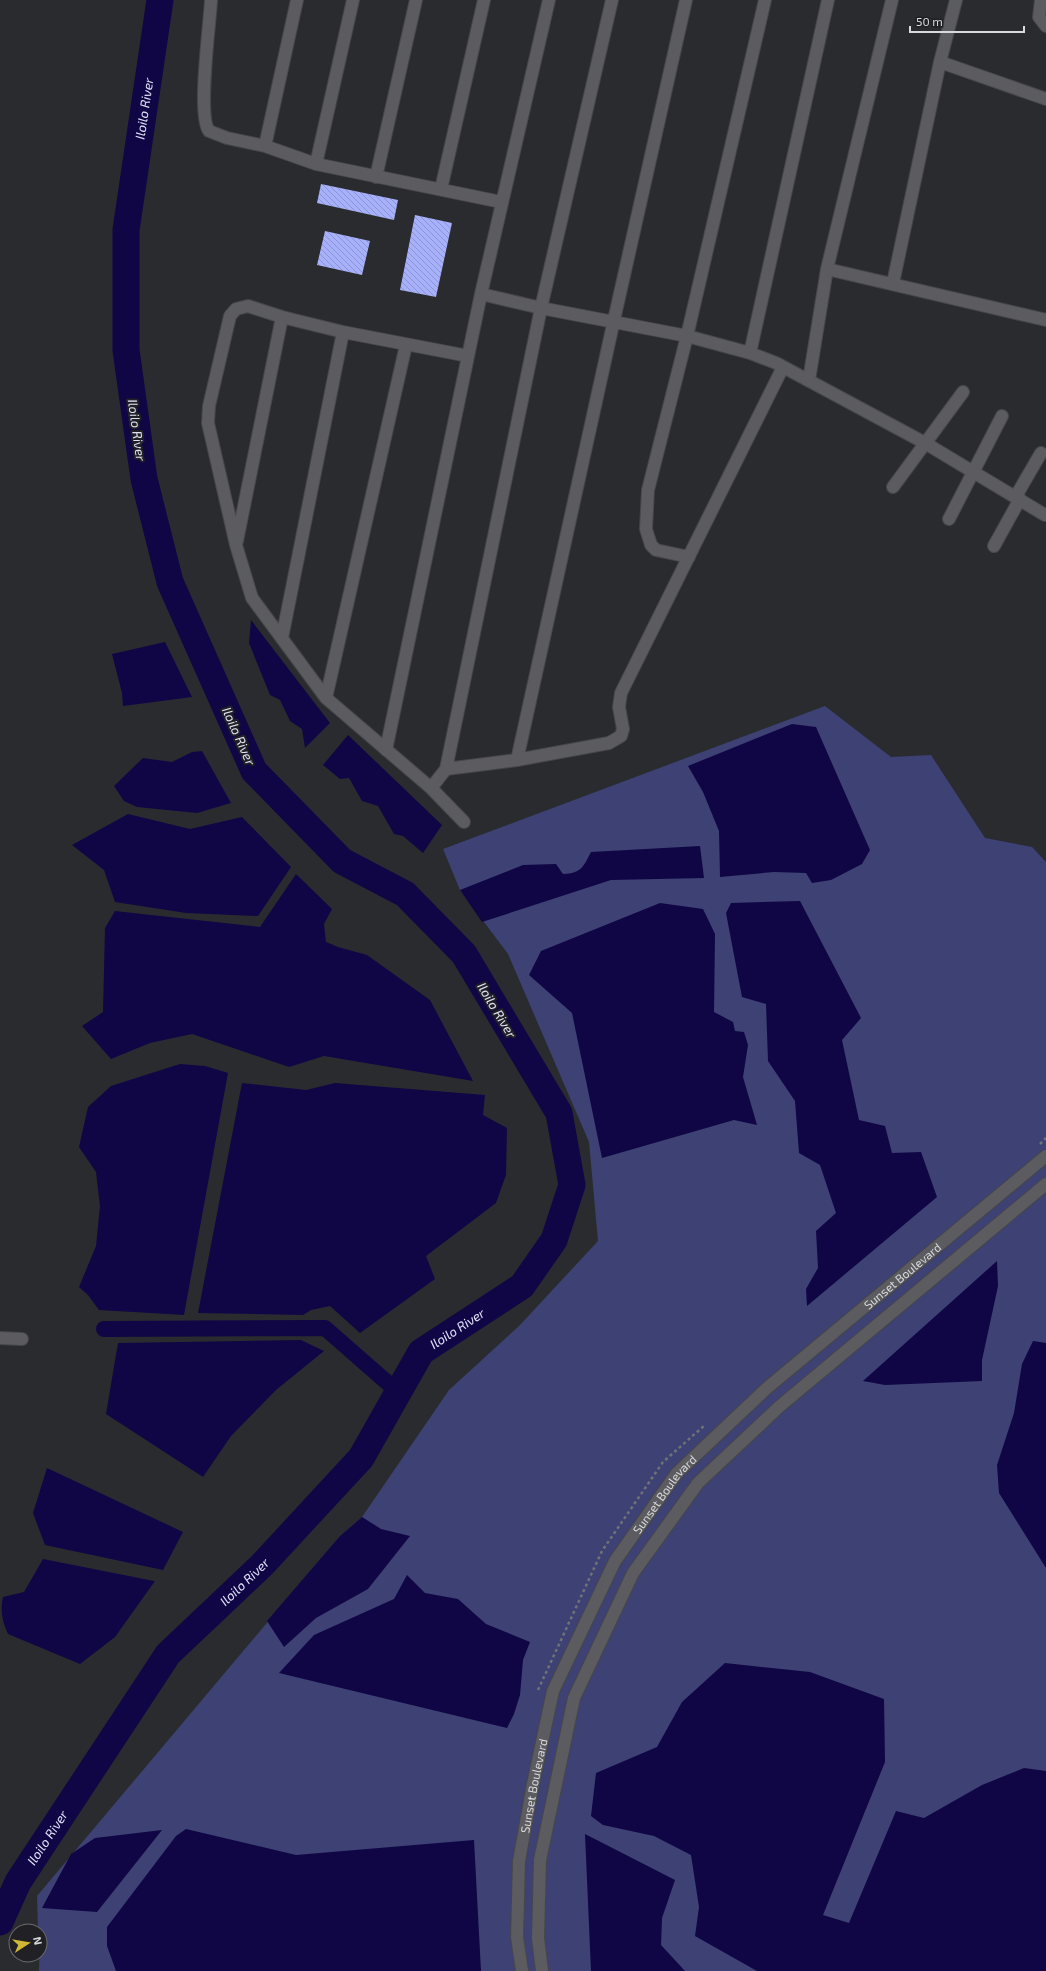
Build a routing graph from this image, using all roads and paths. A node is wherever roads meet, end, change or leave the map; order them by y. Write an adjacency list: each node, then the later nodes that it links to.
1 (211, 0): 17 (street)
2 (297, 0): 17 (street)
3 (353, 0): 18 (street)
4 (416, 0): 19 (street)
5 (484, 0): 20 (street)
6 (549, 0): 21 (street)
7 (612, 0): 25 (street)
8 (686, 0): 27 (street)
9 (765, 0): 30 (street)
10 (828, 0): 32 (street)
11 (892, 0): 22 (street)
12 (956, 0): 15 (street)
13 (1041, 0): 14 (street)
14 (1046, 26)
15 (940, 62): 16 (street); 23 (street)
16 (1046, 99)
17 (265, 146): 18 (street)
18 (316, 164): 19 (street)
19 (376, 177): 20 (street)
20 (441, 189): 21 (street)
21 (501, 202): 24 (street)
22 (827, 269): 23 (street); 35 (street)
23 (893, 283): 28 (street)
24 (480, 294): 25 (street); 33 (street)
25 (541, 308): 27 (street); 52 (street)
26 (282, 317): 29 (street); 45 (street); 45 (street)
27 (614, 320): 30 (street); 51 (street)
28 (1046, 320)
29 (343, 332): 31 (street); 48 (street)
30 (687, 336): 32 (street); 47 (street)
31 (406, 345): 33 (street); 49 (street)
32 (750, 353): 34 (street)
33 (468, 356): 50 (street)
34 (783, 367): 35 (street); 47 (street)
35 (809, 380): 38 (street)
36 (963, 392): 38 (street)
37 (1002, 416): 40 (street)
38 (925, 443): 40 (street); 41 (street)
39 (1042, 453): 42 (street)
40 (974, 472): 42 (street); 44 (street)
41 (893, 487)
42 (1018, 498): 43 (street); 46 (street)
43 (1045, 515)
44 (949, 519)
45 (236, 546): 48 (street)
46 (994, 546)
47 (689, 557): 51 (street)
48 (282, 638): 49 (street)
49 (326, 698): 50 (street)
50 (386, 750): 53 (street)
51 (517, 760): 52 (street)
52 (446, 769): 53 (street)
53 (431, 788): 54 (street)
54 (464, 822)
55 (1046, 1138): 56 (path)
56 (1034, 1148)
57 (1046, 1156): 61 (street, Sunset Boulevard)
58 (1046, 1184): 62 (street, Sunset Boulevard)
59 (0, 1338): 60 (street)
60 (22, 1339)
61 (810, 1352): 62 (street); 65 (street, Sunset Boulevard)
62 (824, 1369): 66 (street, Sunset Boulevard)
63 (710, 1421): 64 (path)
64 (538, 1692)
65 (522, 1971)
66 (542, 1971)

